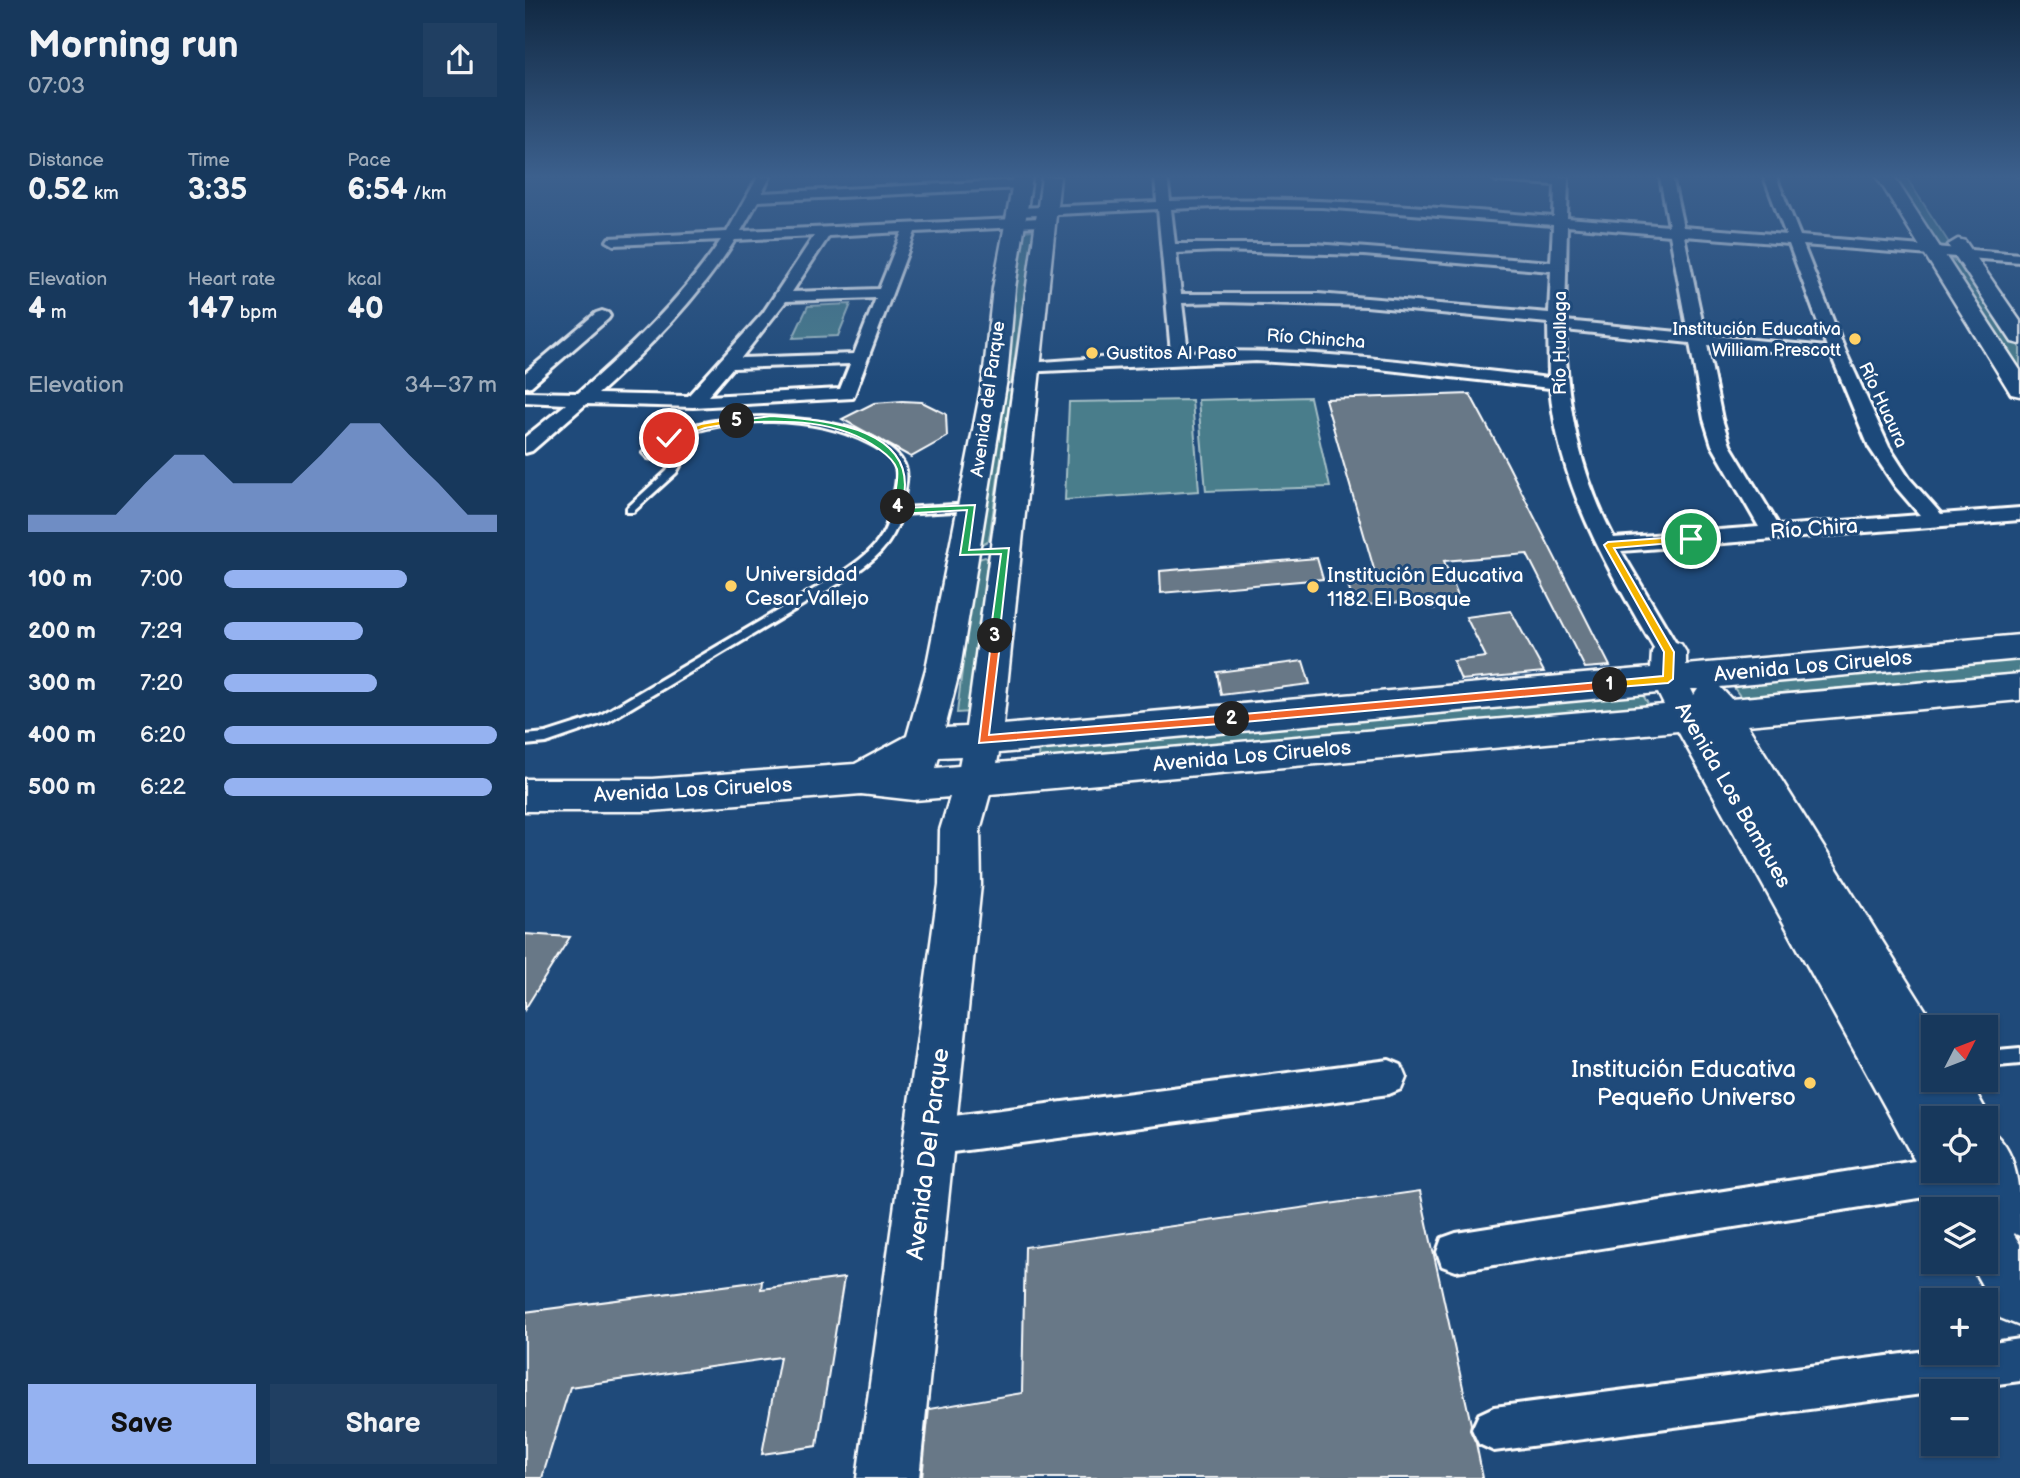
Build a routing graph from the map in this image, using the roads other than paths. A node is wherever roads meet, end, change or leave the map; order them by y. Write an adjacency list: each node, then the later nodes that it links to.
1 (726, 246): 35 (street)
2 (815, 246): 20 (street)
3 (904, 246): 19 (street)
4 (1012, 246): 40 (main road, Avenida del Parque)
5 (1042, 246): 30 (main road, Avenida del Parque)
6 (1205, 246): 14 (street)
7 (1304, 246): 18 (street)
8 (1560, 246): 18 (street, Río Huallaga)
9 (1679, 246): 25 (street)
10 (1797, 246): 26 (street, Río Huaura)
11 (1882, 246): 15 (street)
12 (1930, 246): 15 (main road)
13 (1958, 246): 16 (main road)
14 (1168, 248): 21 (street)
15 (1933, 250): 16 (street); 33 (main road)
16 (1963, 253): 17 (street); 24 (main road)
17 (2020, 258)
18 (1560, 267): 23 (street, Río Huallaga)
19 (887, 293): 20 (street); 28 (street)
20 (783, 297): 29 (street)
21 (1174, 299): 23 (street); 27 (street)
22 (602, 316): 31 (street)
23 (1558, 322): 25 (street); 32 (street, Río Huallaga)
24 (2020, 337)
25 (1695, 339): 26 (street); 45 (street)
26 (1838, 353): 44 (street, Río Huaura)
27 (1180, 358): 30 (street, Río Chincha); 32 (street, Río Chincha)
28 (861, 359): 29 (street); 36 (street)
29 (728, 363): 36 (street)
30 (1028, 369): 47 (main road, Avenida del Parque)
31 (525, 382)
32 (1557, 384): 46 (street, Río Huallaga)
33 (2020, 389)
34 (525, 397): 35 (street)
35 (580, 400): 36 (street); 38 (street)
36 (693, 402)
37 (669, 438): 39 (lane); 39 (lane); 42 (lane)
38 (525, 447)
39 (674, 460): 41 (lane)
40 (972, 507): 42 (lane); 48 (main road, Avenida del Parque)
41 (630, 510)
42 (898, 511): 53 (lane)
43 (2020, 514): 44 (street, Río Chira)
44 (1935, 520): 45 (street, Río Chira)
45 (1773, 533): 46 (street, Río Chira)
46 (1608, 545): 50 (street, Río Huallaga)
47 (1006, 550): 48 (main road); 54 (main road, Avenida del Parque)
48 (964, 553): 55 (main road, Avenida del Parque)
49 (2020, 648): 50 (main road, Avenida Los Ciruelos)
50 (1678, 669): 52 (main road, Avenida Los Bambues); 54 (main road, Avenida Los Ciruelos)
51 (2020, 687): 52 (main road, Avenida Los Ciruelos)
52 (1705, 716): 57 (main road, Avenida Los Ciruelos); 61 (main road, Avenida Los Bambues); 65 (main road, Avenida Los Bambues)
53 (525, 740)
54 (983, 740): 55 (main road, Avenida Los Ciruelos); 57 (main road, Avenida Del Parque)
55 (923, 744): 56 (main road, Avenida Los Ciruelos); 58 (main road, Avenida del Parque)
56 (861, 779): 58 (main road, Avenida Los Ciruelos); 59 (main road, Avenida Los Ciruelos)
57 (975, 780): 58 (main road, Avenida Los Ciruelos); 60 (main road, Avenida Del Parque)
58 (914, 785): 60 (main road)
59 (525, 795)
60 (960, 830): 66 (main road, Avenida Del Parque)
61 (1921, 1048)
62 (2020, 1056): 63 (lane)
63 (1999, 1058)
64 (1389, 1077): 66 (street)
65 (1922, 1106)
66 (930, 1137): 75 (main road, Avenida Del Parque)
67 (1921, 1176): 70 (street)
68 (1979, 1183): 69 (main road, Avenida Los Bambues)
69 (2020, 1209)
70 (1456, 1252)
71 (1998, 1259): 72 (main road)
72 (2020, 1298)
73 (2020, 1360): 74 (street)
74 (1494, 1429)
75 (888, 1478)

